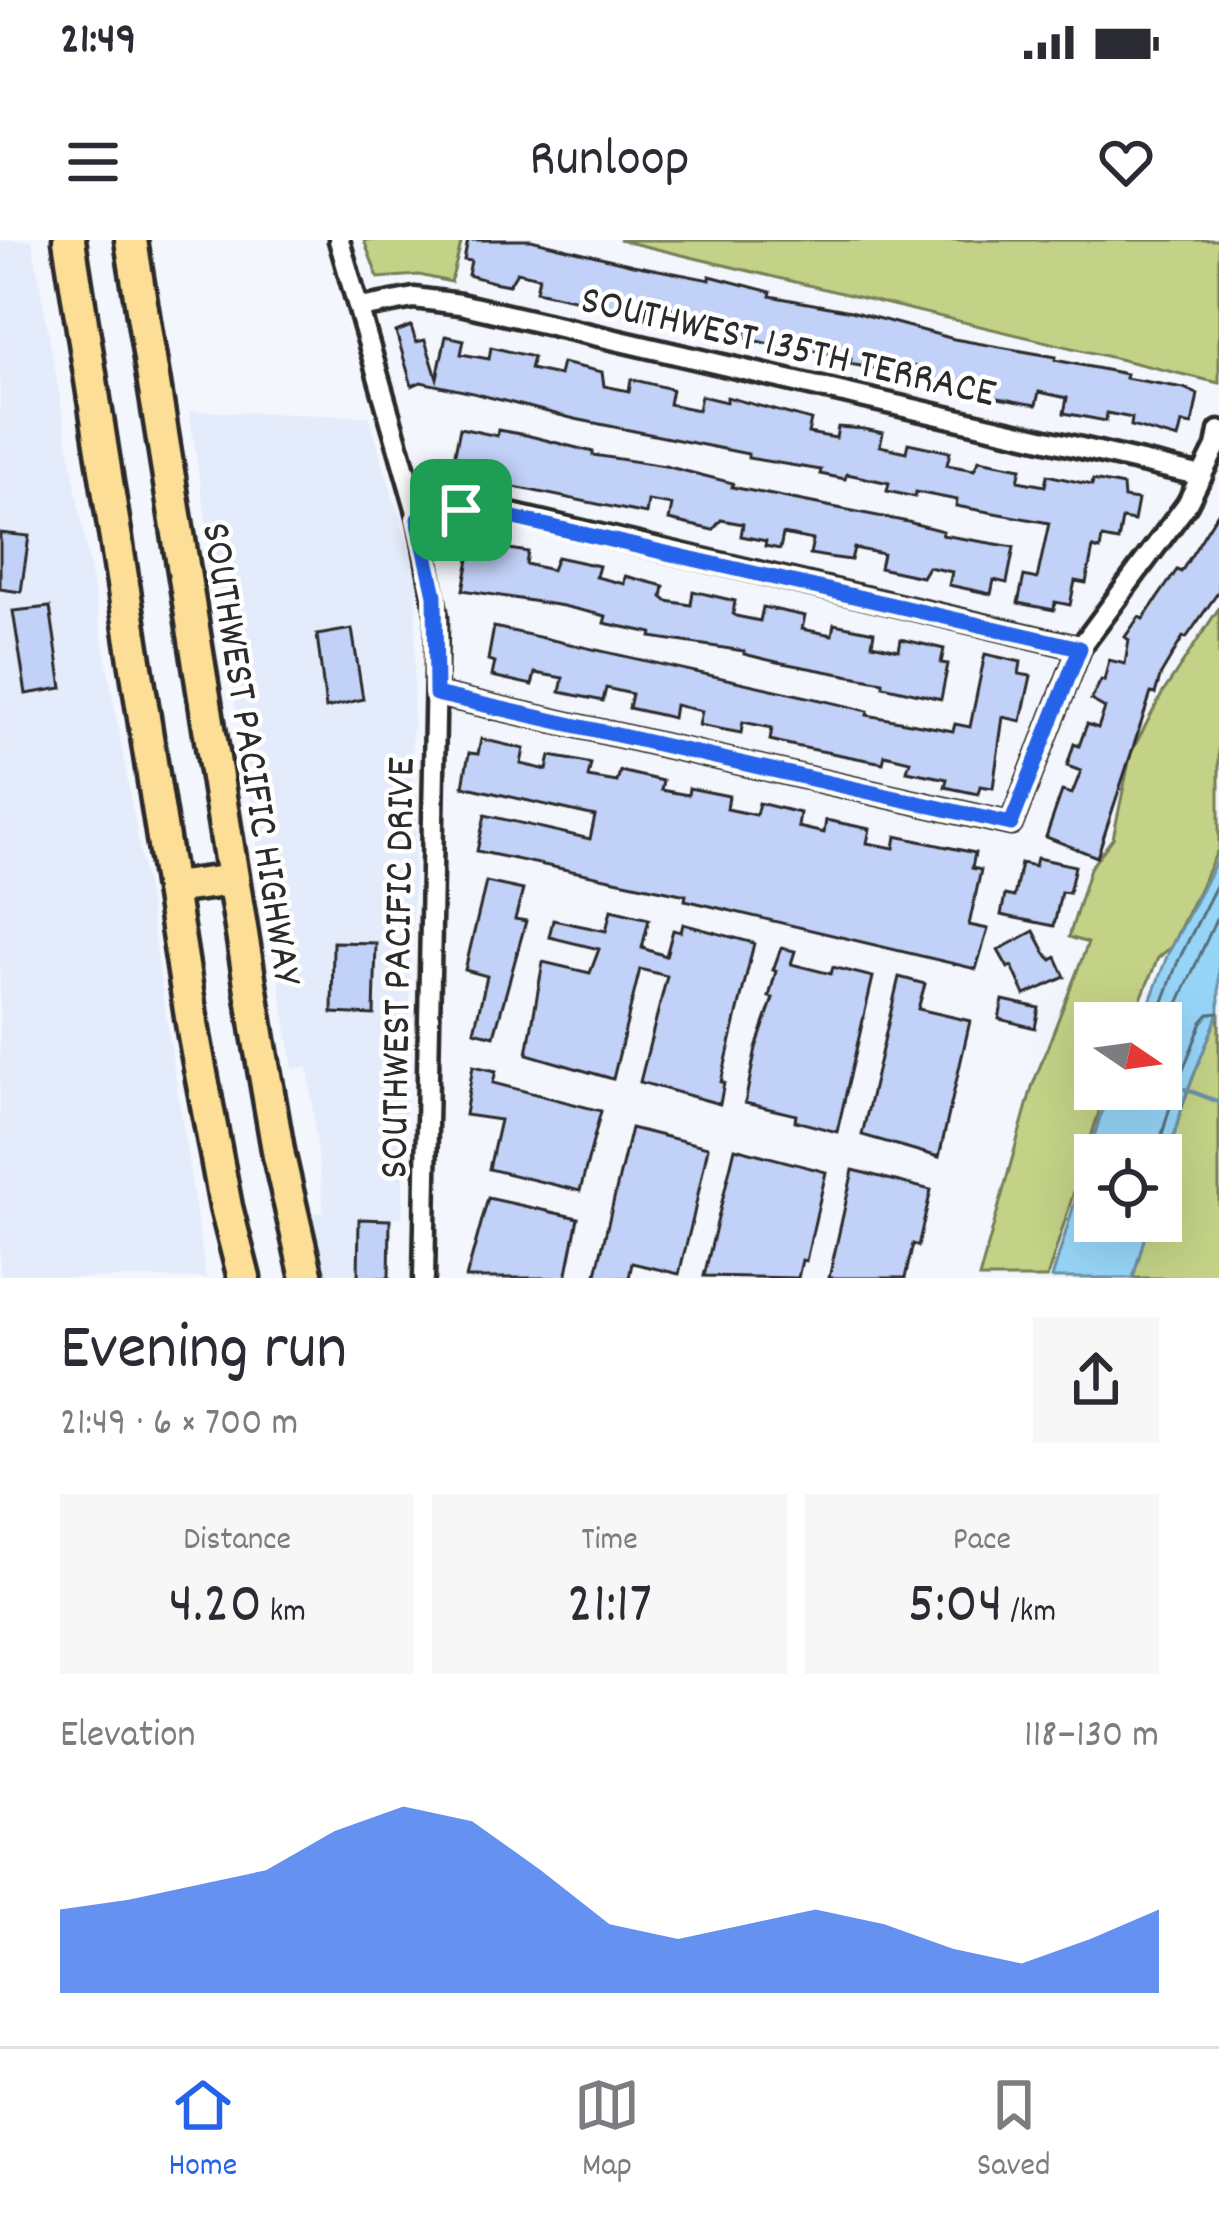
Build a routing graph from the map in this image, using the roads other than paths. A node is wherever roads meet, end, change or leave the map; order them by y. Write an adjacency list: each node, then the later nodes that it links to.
1 (69, 240): 11 (highway)
2 (130, 240): 10 (highway, SOUTHWEST PACIFIC HIGHWAY)
3 (339, 240): 4 (street, SOUTHWEST PACIFIC DRIVE)
4 (360, 308): 6 (street, SOUTHWEST 135TH TERRACE); 7 (street, SOUTHWEST PACIFIC DRIVE)
5 (1219, 431): 6 (street)
6 (1202, 476): 8 (street)
7 (418, 519): 8 (street); 9 (street, SOUTHWEST PACIFIC DRIVE)
8 (1080, 648): 9 (street)
9 (436, 694): 14 (street, SOUTHWEST PACIFIC DRIVE)
10 (233, 880): 11 (highway); 13 (highway, SOUTHWEST PACIFIC HIGHWAY)
11 (172, 888): 12 (highway)
12 (244, 1278)
13 (307, 1278)
14 (424, 1278)

